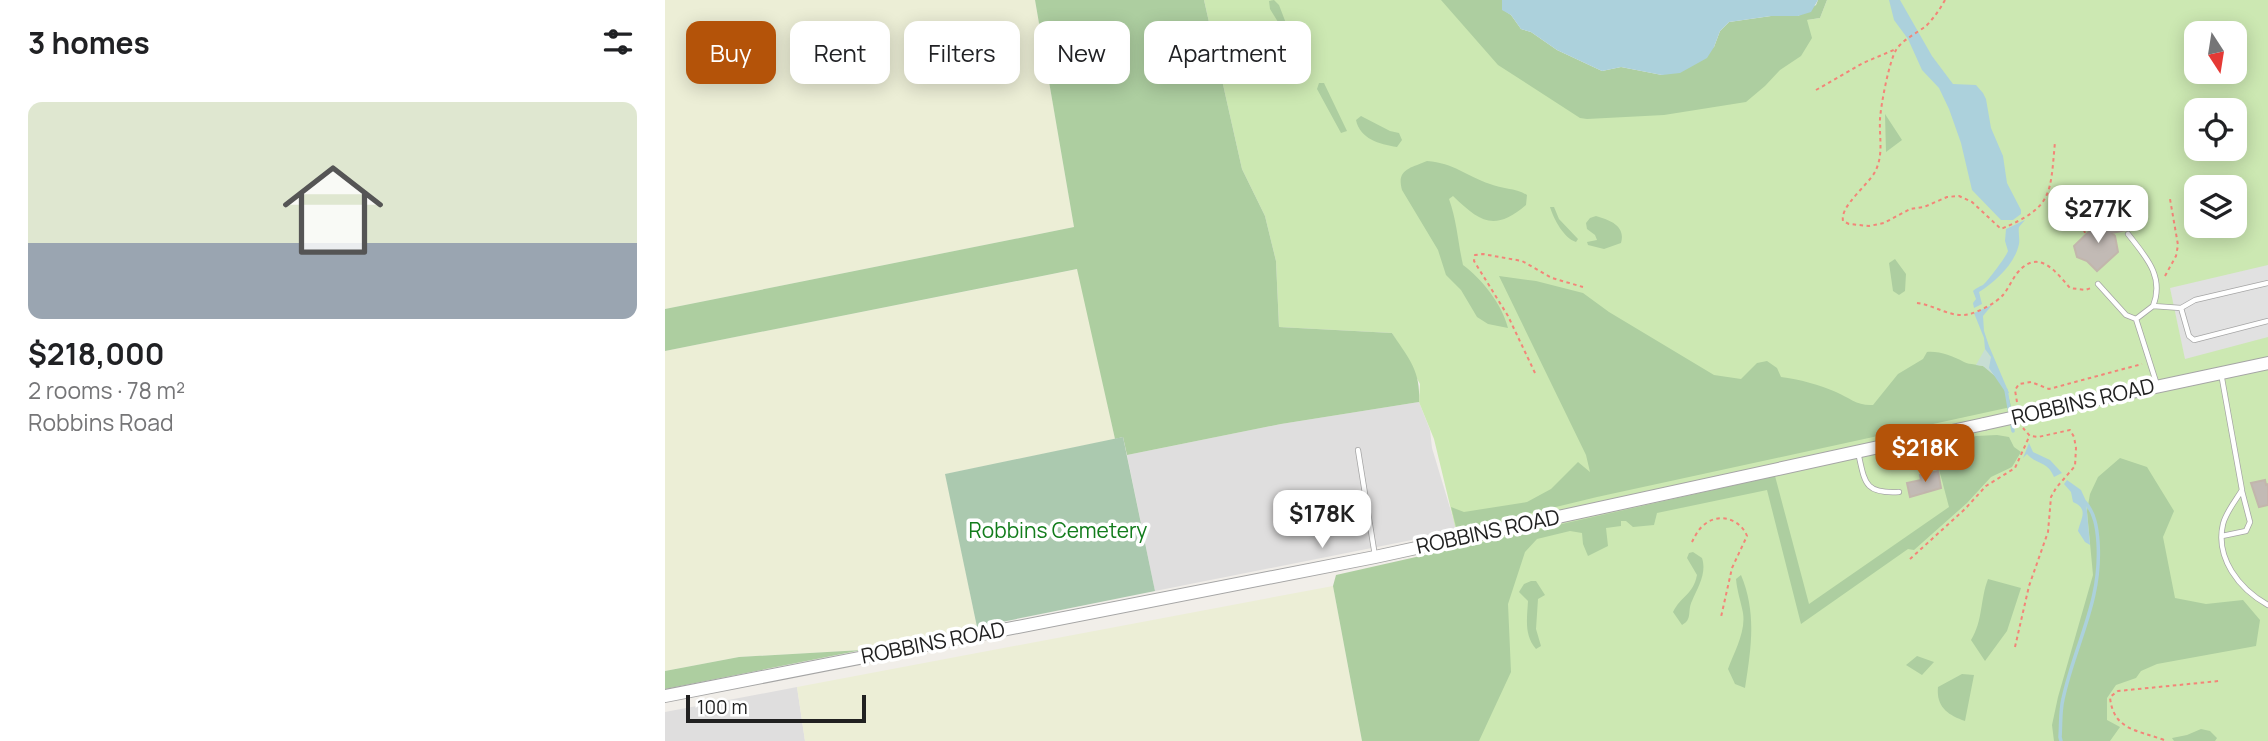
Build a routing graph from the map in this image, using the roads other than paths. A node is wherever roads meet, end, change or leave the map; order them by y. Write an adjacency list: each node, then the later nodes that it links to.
1 (2128, 234): 4 (lane)
2 (2268, 283): 5 (lane)
3 (2098, 284): 6 (lane)
4 (2154, 306): 5 (lane); 6 (lane)
5 (2181, 308): 7 (lane)
6 (2136, 320): 10 (lane)
7 (2268, 322)
8 (2268, 363): 9 (street, ROBBINS ROAD)
9 (2221, 372): 10 (street, ROBBINS ROAD); 13 (lane)
10 (2157, 385): 12 (street, ROBBINS ROAD, bridge)
11 (1357, 450): 16 (lane)
12 (1858, 451): 14 (lane); 16 (street, ROBBINS ROAD)
13 (2242, 490): 15 (lane); 15 (lane)
14 (1899, 492)
15 (2222, 536): 17 (lane)
16 (1375, 557): 18 (street, ROBBINS ROAD)
17 (2268, 605)
18 (665, 696)

